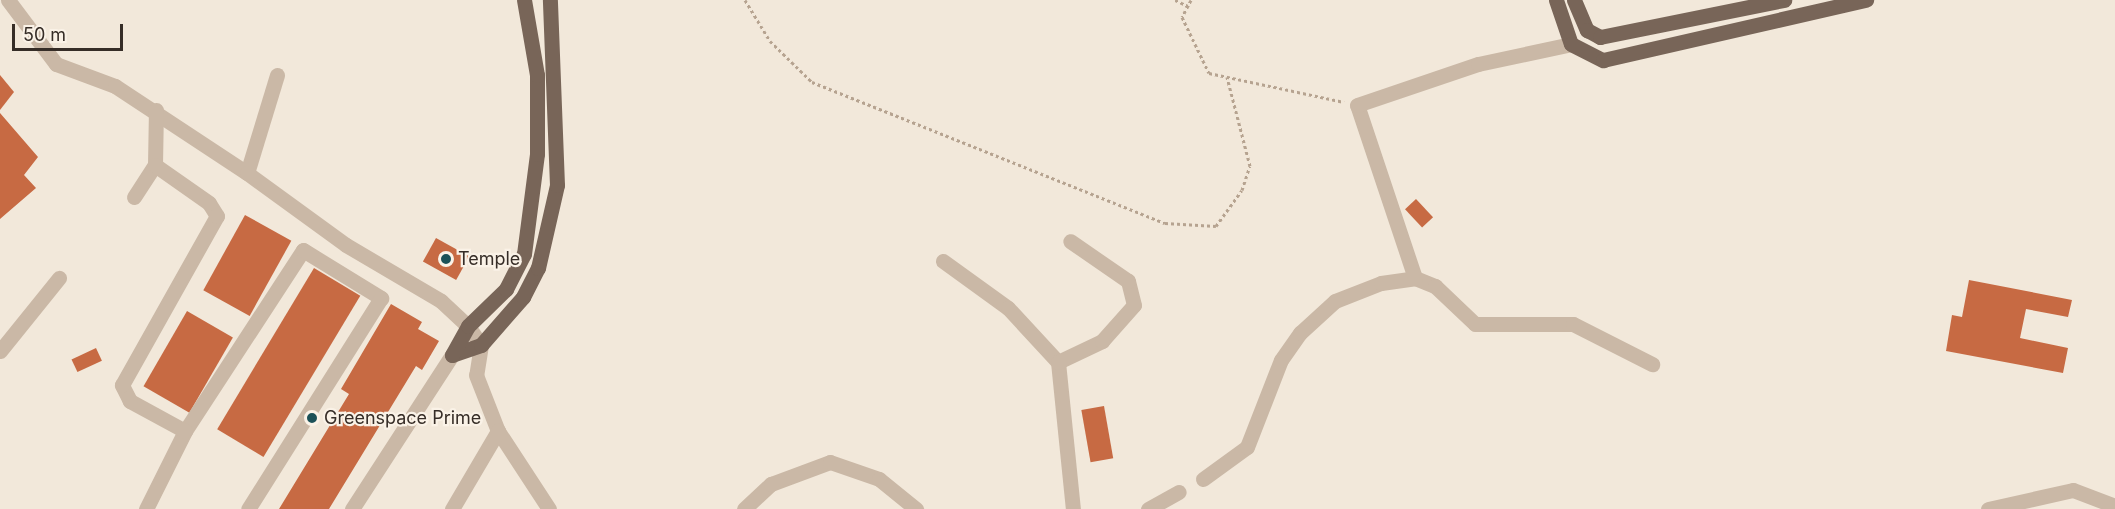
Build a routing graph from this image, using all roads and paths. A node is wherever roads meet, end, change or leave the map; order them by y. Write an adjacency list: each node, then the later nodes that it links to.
1 (8, 0): 17 (street)
2 (524, 0): 25 (main road)
3 (550, 0): 26 (main road)
4 (745, 0): 15 (path)
5 (1175, 0): 12 (path)
6 (1191, 0): 12 (path)
7 (1556, 0): 13 (main road)
8 (1574, 0): 11 (main road)
9 (1784, 0): 11 (main road)
10 (1866, 0): 13 (main road)
11 (1748, 4)
12 (1188, 6): 15 (path)
13 (1571, 44): 16 (street)
14 (277, 75): 19 (street)
15 (1227, 77): 16 (path)
16 (1357, 105): 24 (street)
17 (156, 110): 18 (street); 19 (street)
18 (155, 165): 20 (street); 31 (street)
19 (247, 172): 25 (street)
20 (134, 197)
21 (1070, 241): 29 (street)
22 (943, 261): 29 (street)
23 (59, 278): 27 (street)
24 (1415, 278): 30 (street); 33 (street)
25 (468, 326): 26 (street); 28 (main road)
26 (481, 345): 28 (main road); 32 (street)
27 (0, 351)
28 (452, 355): 38 (street)
29 (1058, 362): 43 (street)
30 (1652, 364)
31 (185, 431): 36 (street); 37 (street)
32 (498, 431): 39 (street); 40 (street)
33 (1203, 479)
34 (1179, 492): 44 (street)
35 (2115, 506): 45 (street)
36 (146, 509)
37 (248, 509)
38 (352, 509)
39 (452, 509)
40 (549, 509)
41 (744, 509): 42 (street)
42 (916, 509)
43 (1073, 509)
44 (1148, 509)
45 (1988, 509)

